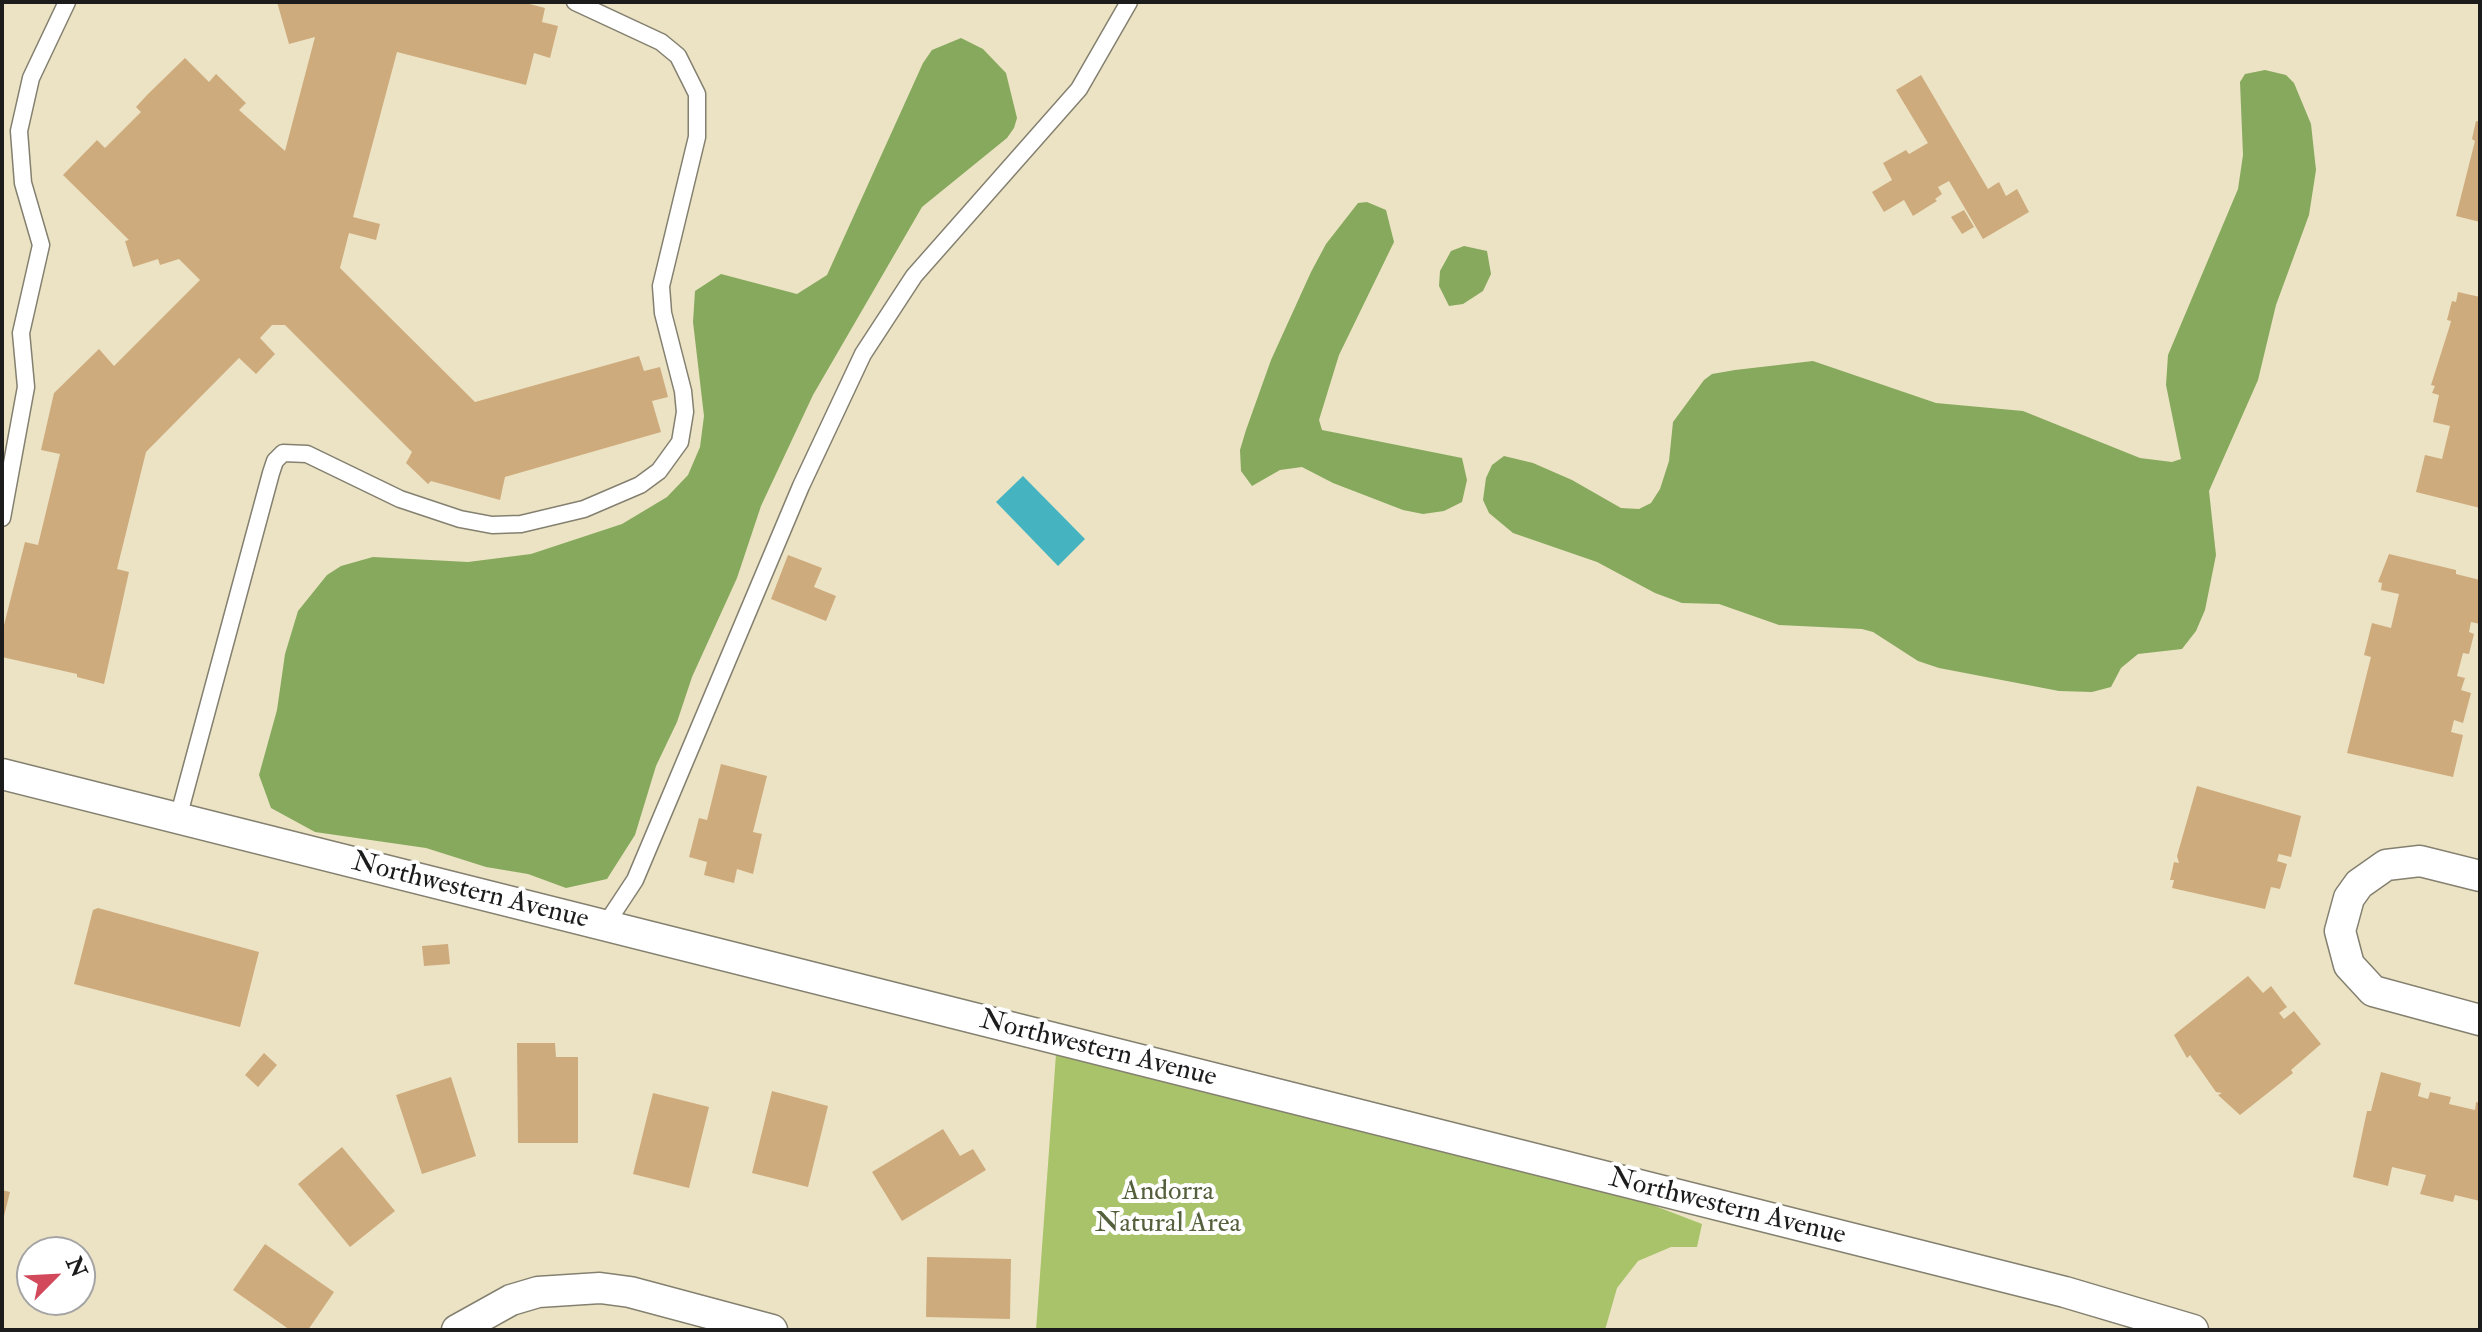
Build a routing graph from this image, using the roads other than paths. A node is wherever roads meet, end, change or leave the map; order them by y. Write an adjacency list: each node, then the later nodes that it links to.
1 (67, 2): 4 (lane)
2 (575, 2): 6 (lane)
3 (1129, 2): 8 (lane)
4 (2, 518)
5 (2, 774): 6 (street, Northwestern Avenue)
6 (178, 818): 8 (street, Northwestern Avenue)
7 (2480, 876): 9 (street)
8 (604, 927): 12 (street, Northwestern Avenue)
9 (2480, 1020)
10 (457, 1330): 11 (street)
11 (772, 1330)
12 (2193, 1330)

